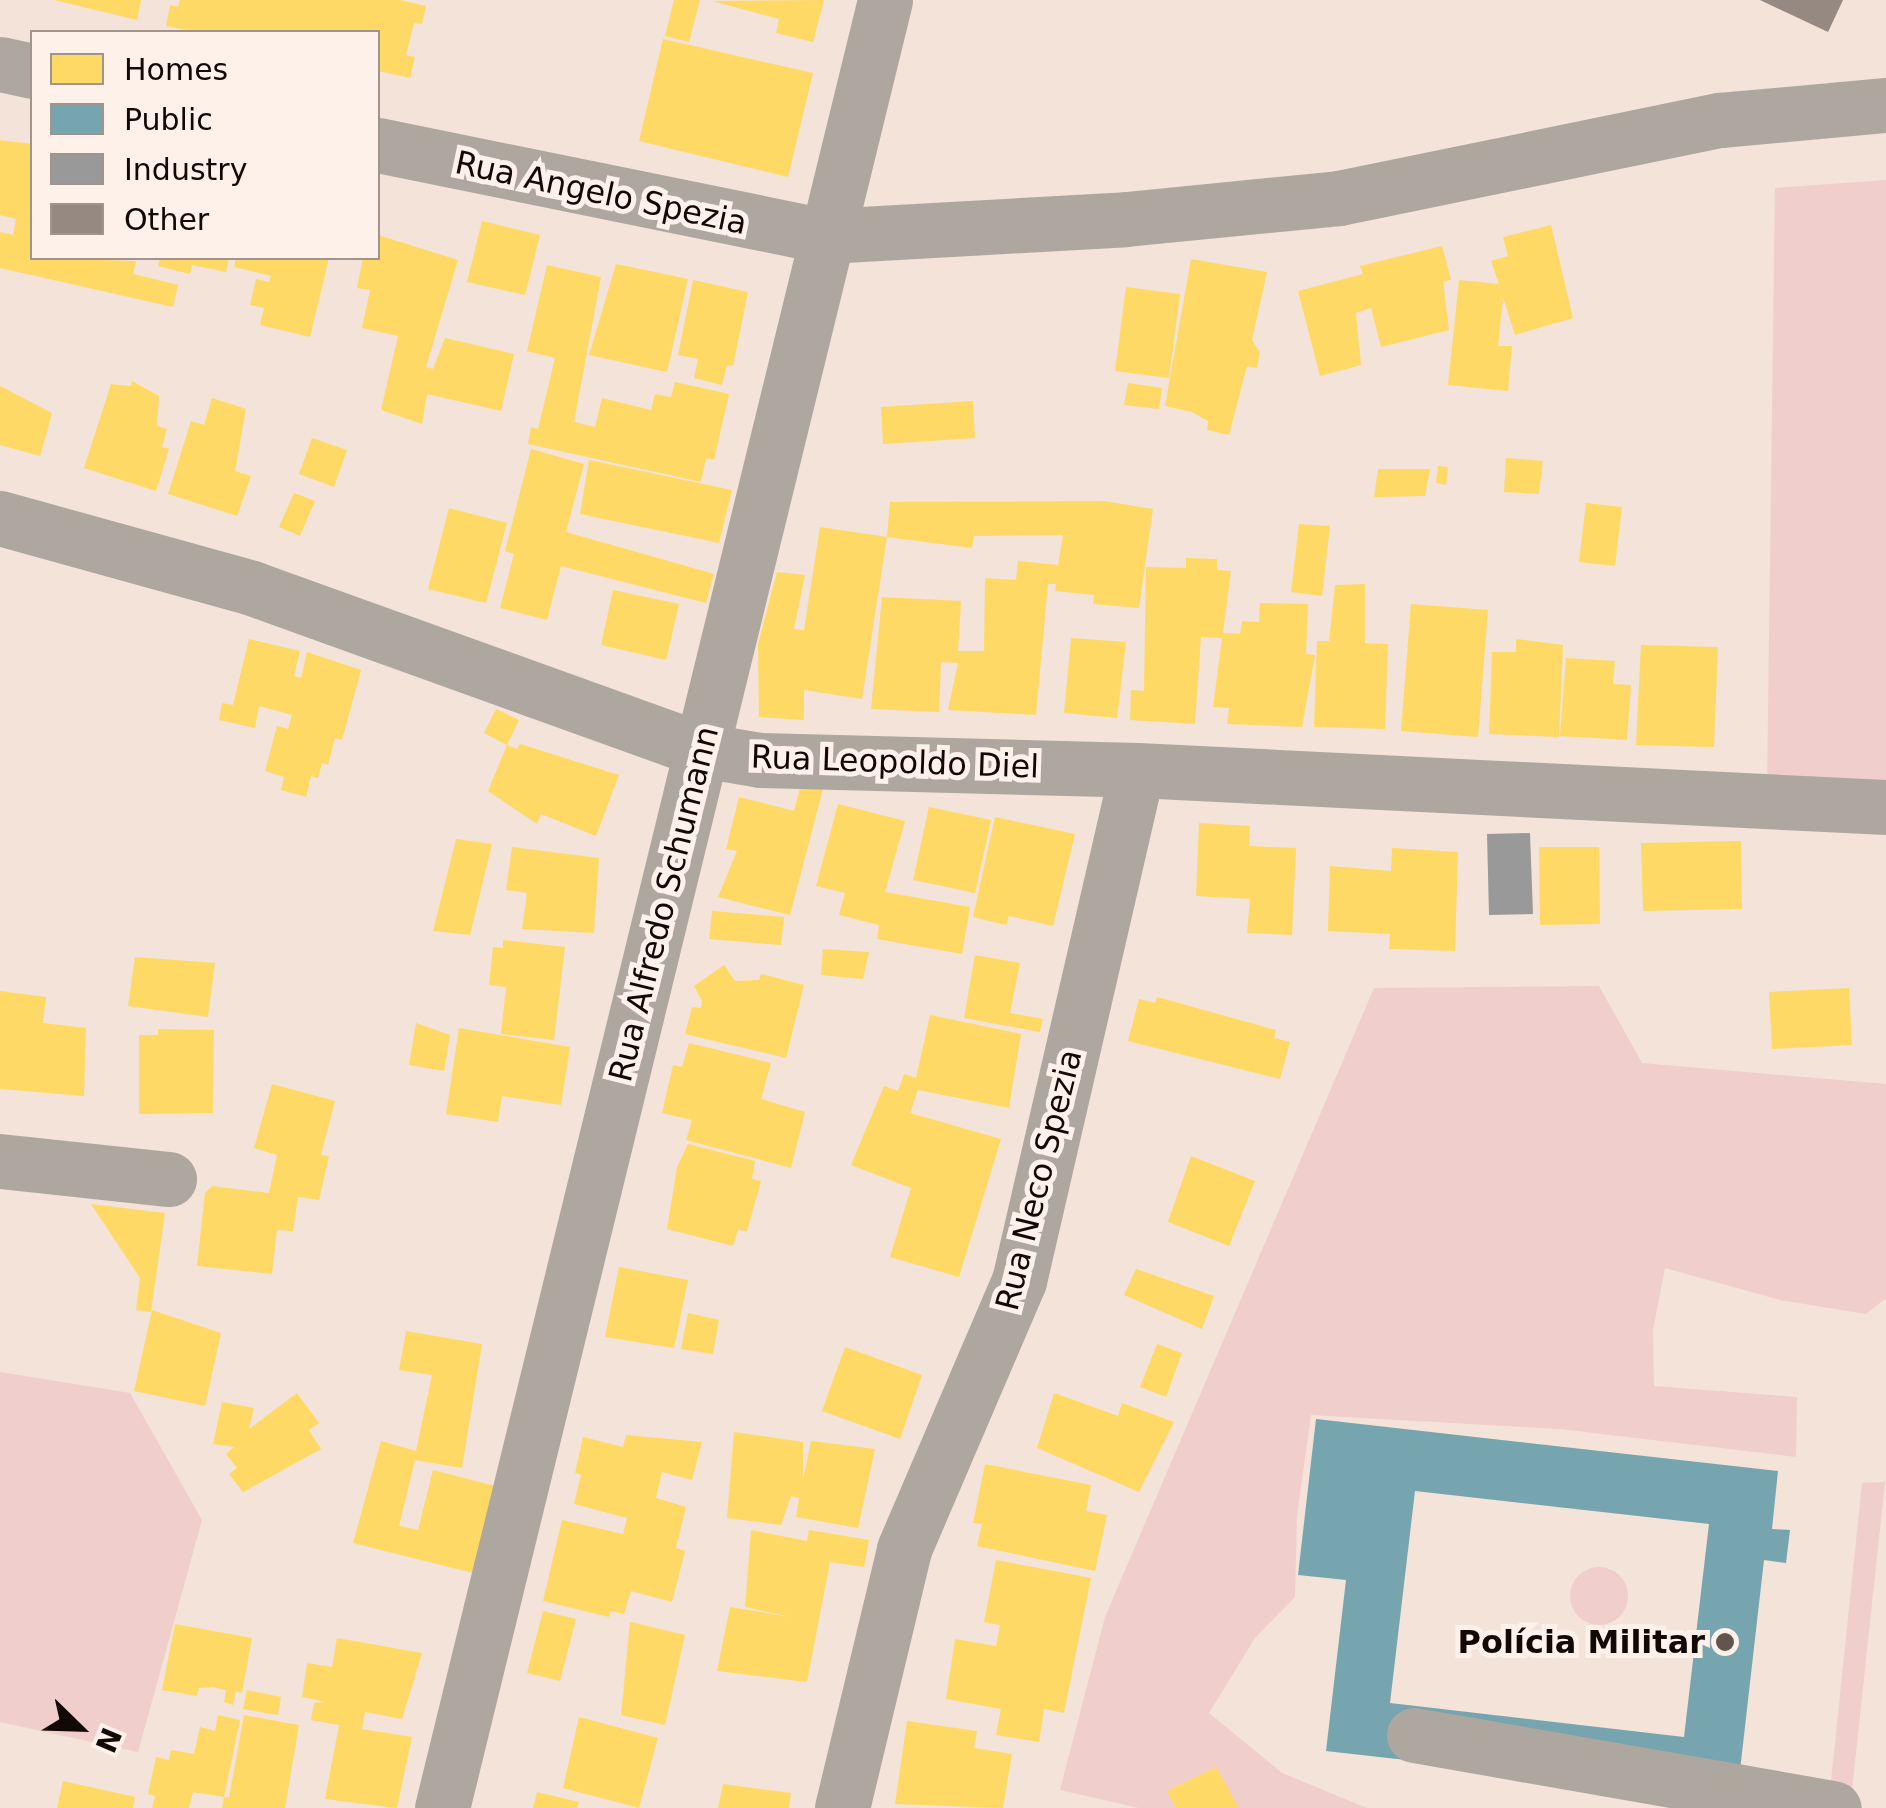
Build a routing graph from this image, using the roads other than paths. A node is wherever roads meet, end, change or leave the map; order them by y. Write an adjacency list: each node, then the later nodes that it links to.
1 (884, 0): 6 (street, Rua Alfredo Schumann)
2 (0, 64): 3 (street)
3 (30, 71)
4 (1886, 105): 6 (street, Rua Angelo Spezia)
5 (380, 145): 6 (street, Rua Angelo Spezia)
6 (826, 236): 8 (street, Rua Alfredo Schumann)
7 (0, 518): 8 (street, Rua Leopoldo Diel)
8 (702, 750): 9 (street, Rua Leopoldo Diel); 14 (street, Rua Alfredo Schumann)
9 (1136, 770): 10 (street, Rua Leopoldo Diel); 15 (street, Rua Neco Spezia)
10 (1886, 807)
11 (0, 1161): 12 (street)
12 (169, 1178)
13 (1414, 1735): 16 (street)
14 (442, 1808)
15 (842, 1808)
16 (1834, 1808)

